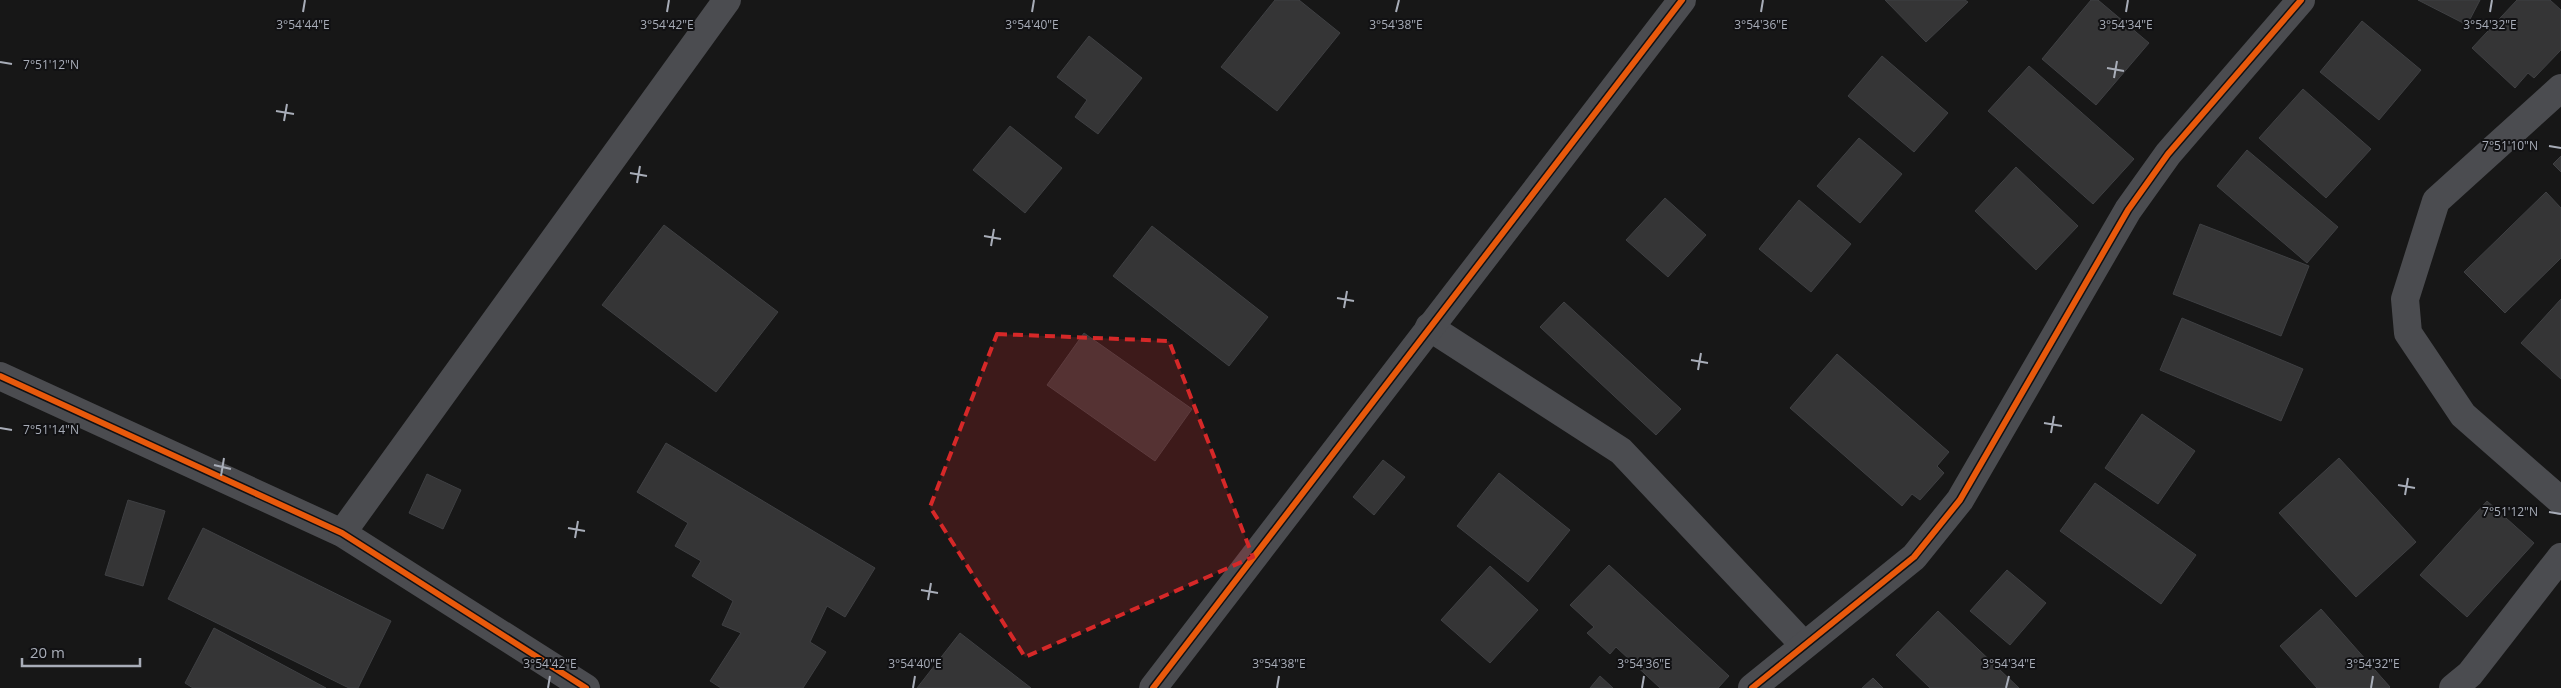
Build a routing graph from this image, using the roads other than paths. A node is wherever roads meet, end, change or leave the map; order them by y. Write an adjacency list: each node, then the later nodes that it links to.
1 (727, 0): 8 (street)
2 (1682, 0): 5 (street)
3 (2301, 0): 10 (street)
4 (2561, 88): 7 (street)
5 (1429, 327): 10 (street); 13 (street)
6 (0, 376): 8 (street)
7 (2561, 501)
8 (342, 533): 12 (street)
9 (2561, 557): 11 (street)
10 (1804, 645): 14 (street)
11 (2469, 683)
12 (586, 688)
13 (1153, 688)
14 (1752, 688)

